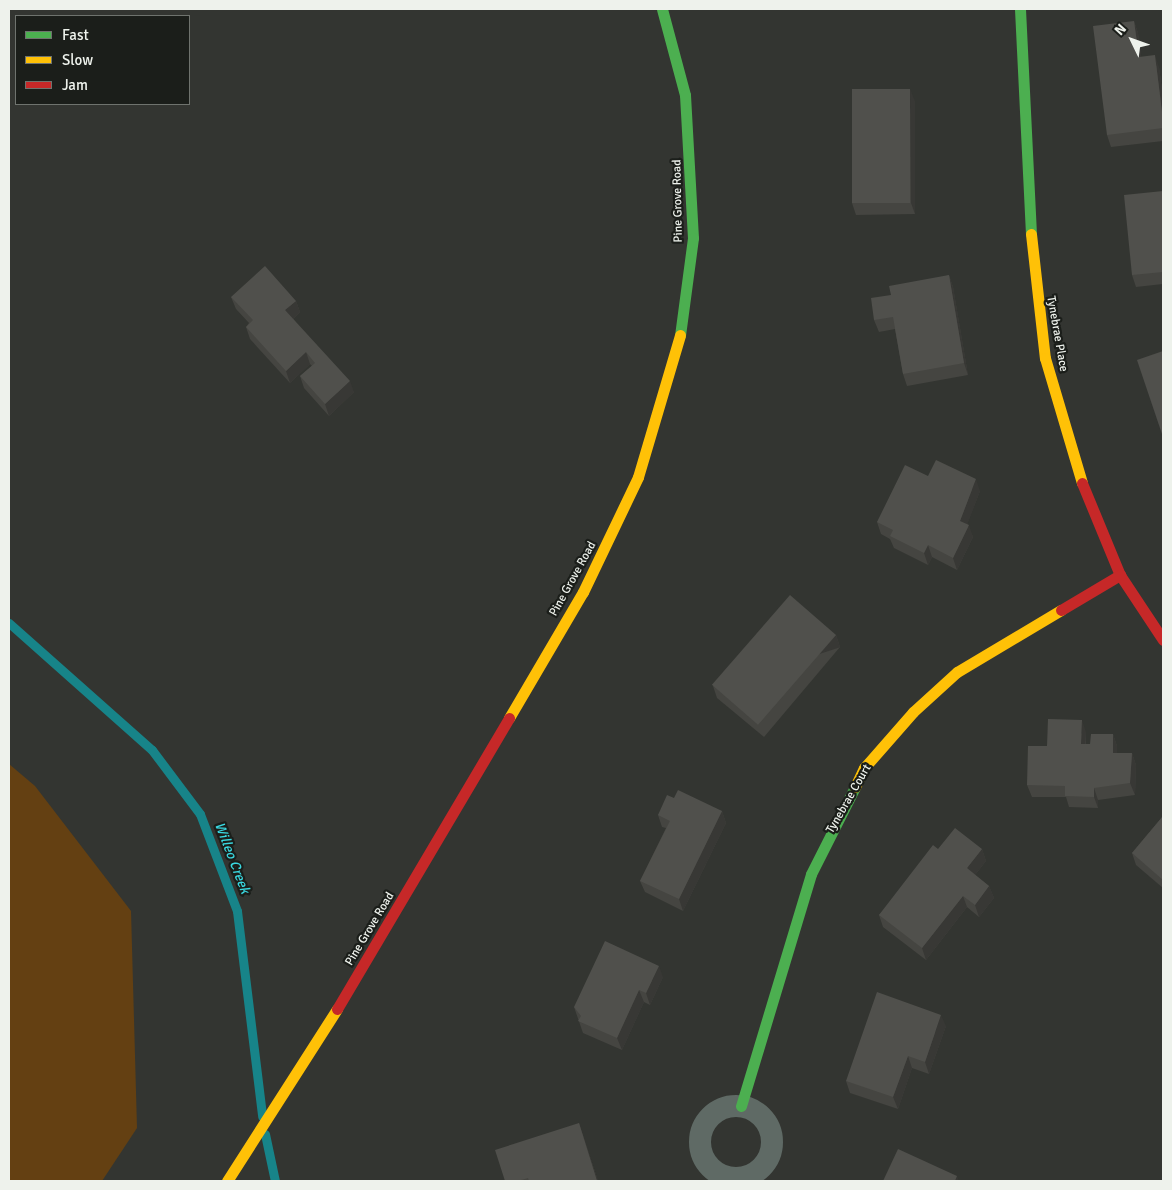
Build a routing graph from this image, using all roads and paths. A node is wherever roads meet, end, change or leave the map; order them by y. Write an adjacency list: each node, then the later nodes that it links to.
1 (662, 9): 6 (street, Pine Grove Road)
2 (1020, 9): 3 (street, Tynebrae Place)
3 (1120, 575): 4 (street, Tynebrae Place); 5 (street, Tynebrae Court)
4 (1163, 640)
5 (741, 1106)
6 (227, 1181)

